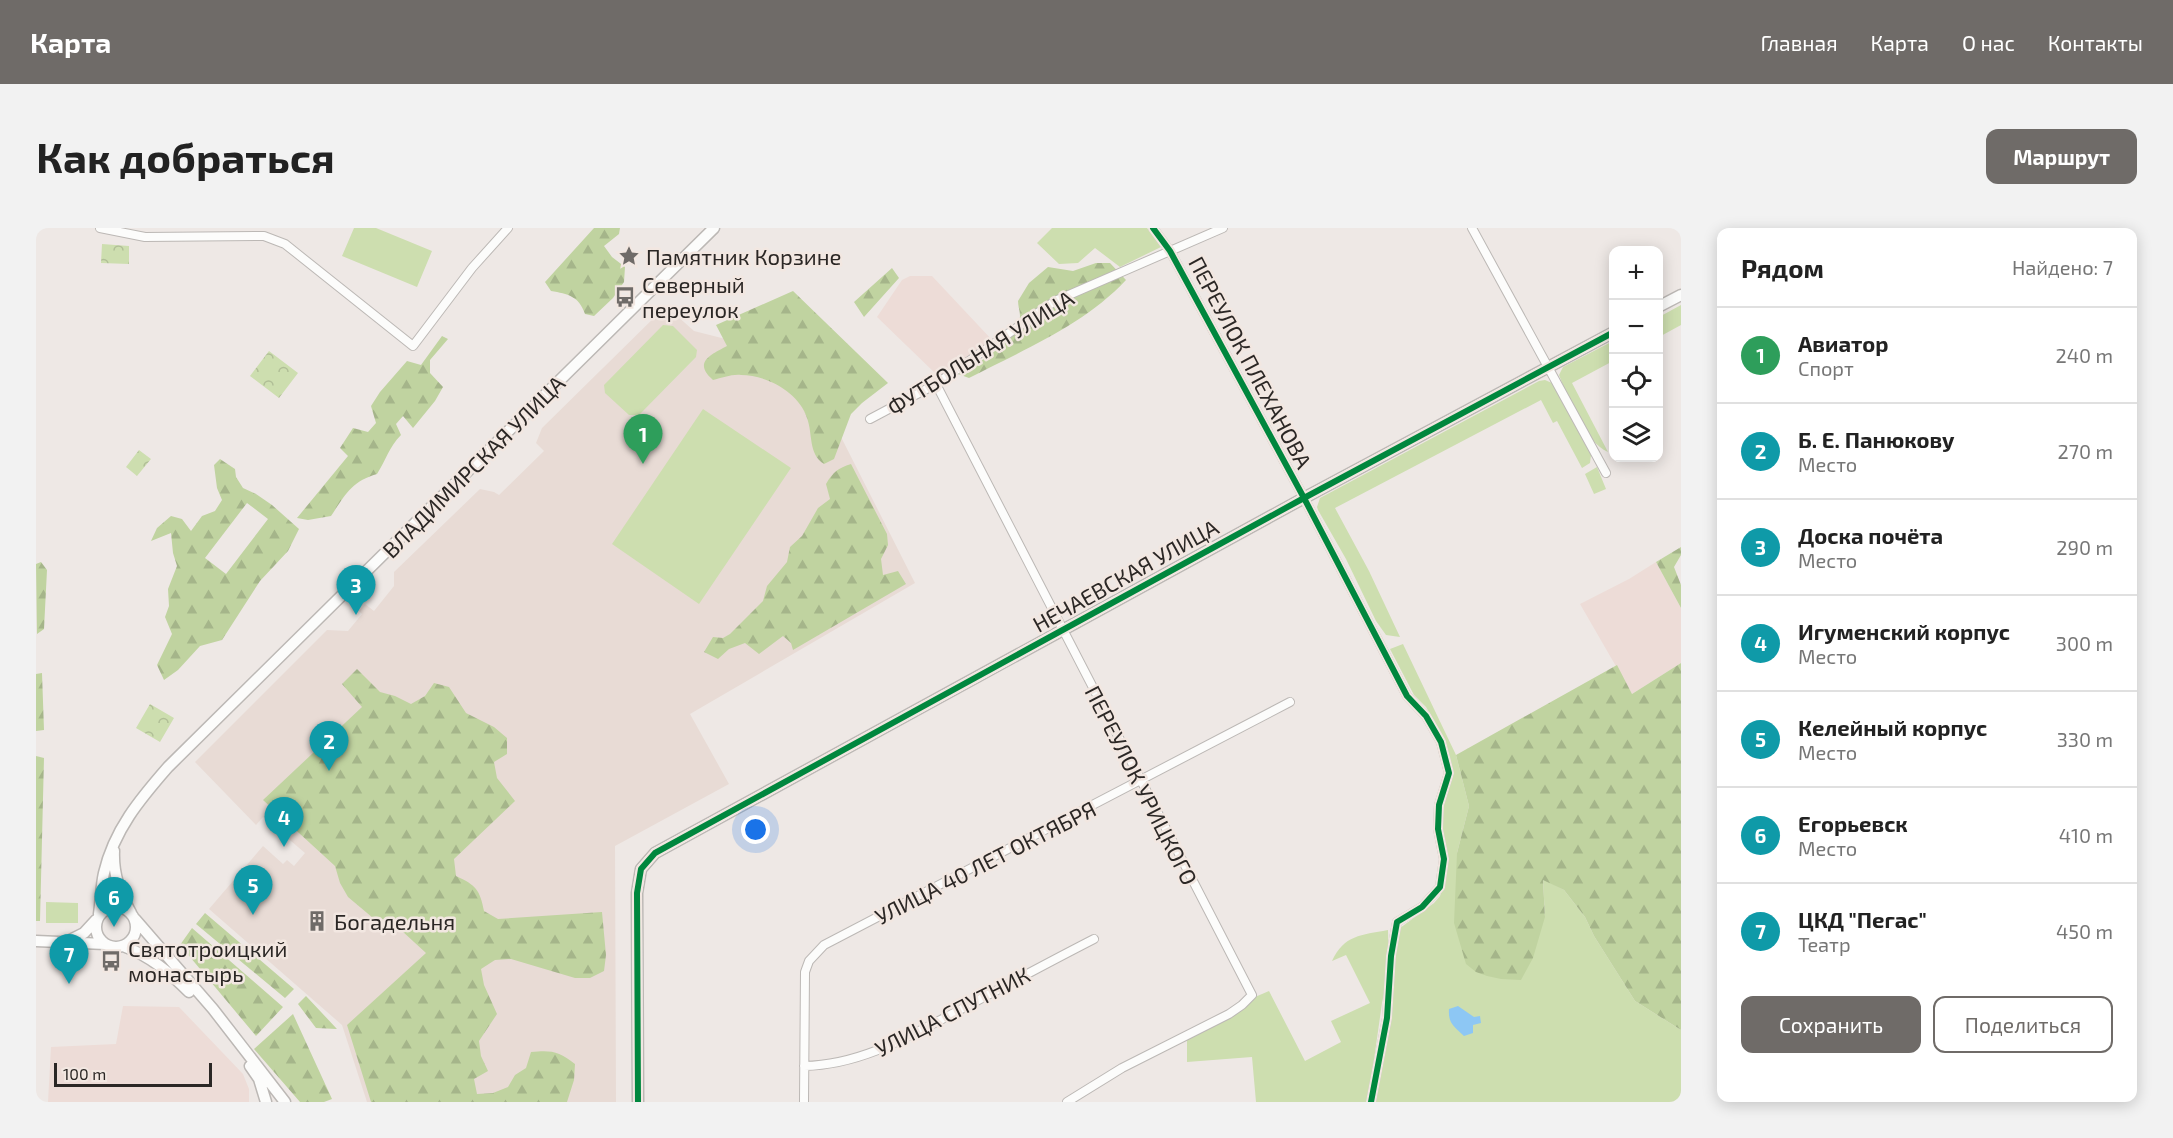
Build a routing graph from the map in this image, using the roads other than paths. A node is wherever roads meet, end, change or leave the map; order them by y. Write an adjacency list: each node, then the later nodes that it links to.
1 (100, 228): 2 (street)
2 (508, 228)
3 (714, 228): 19 (street, ВЛАДИМИРСКАЯ УЛИЦА)
4 (1153, 228): 7 (street, ПЕРЕУЛОК ПЛЕХАНОВА)
5 (1223, 228): 7 (street, ФУТБОЛЬНАЯ УЛИЦА)
6 (1472, 228): 11 (street)
7 (1170, 251): 12 (street, ФУТБОЛЬНАЯ УЛИЦА); 15 (street, ПЕРЕУЛОК ПЛЕХАНОВА)
8 (1681, 295): 9 (street)
9 (1663, 305)
10 (1609, 335): 11 (street, НЕЧАЕВСКАЯ УЛИЦА)
11 (1549, 368): 14 (street); 15 (street, НЕЧАЕВСКАЯ УЛИЦА)
12 (936, 384): 13 (street, ФУТБОЛЬНАЯ УЛИЦА); 16 (street, ПЕРЕУЛОК УРИЦКОГО)
13 (870, 419)
14 (1606, 474)
15 (1304, 498): 16 (street, НЕЧАЕВСКАЯ УЛИЦА); 33 (street, ПЕРЕУЛОК ПЛЕХАНОВА)
16 (1062, 631): 18 (street, ПЕРЕУЛОК УРИЦКОГО); 30 (street, НЕЧАЕВСКАЯ УЛИЦА)
17 (1290, 702): 18 (street, УЛИЦА 40 ЛЕТ ОКТЯБРЯ)
18 (1141, 781): 27 (street, УЛИЦА 40 ЛЕТ ОКТЯБРЯ); 32 (street, ПЕРЕУЛОК УРИЦКОГО)
19 (115, 839): 20 (street); 21 (street, ВЛАДИМИРСКАЯ УЛИЦА)
20 (133, 916): 21 (street); 26 (street); 29 (street)
21 (98, 917): 24 (street); 25 (street)
22 (1094, 939): 27 (street, УЛИЦА СПУТНИК)
23 (36, 941): 24 (street)
24 (65, 942): 25 (street)
25 (105, 944): 26 (street)
26 (123, 946): 28 (street)
27 (804, 1066): 31 (street, УЛИЦА 40 ЛЕТ ОКТЯБРЯ)
28 (266, 1102)
29 (285, 1102)
30 (638, 1102)
31 (804, 1102)
32 (1067, 1102)
33 (1371, 1102)

